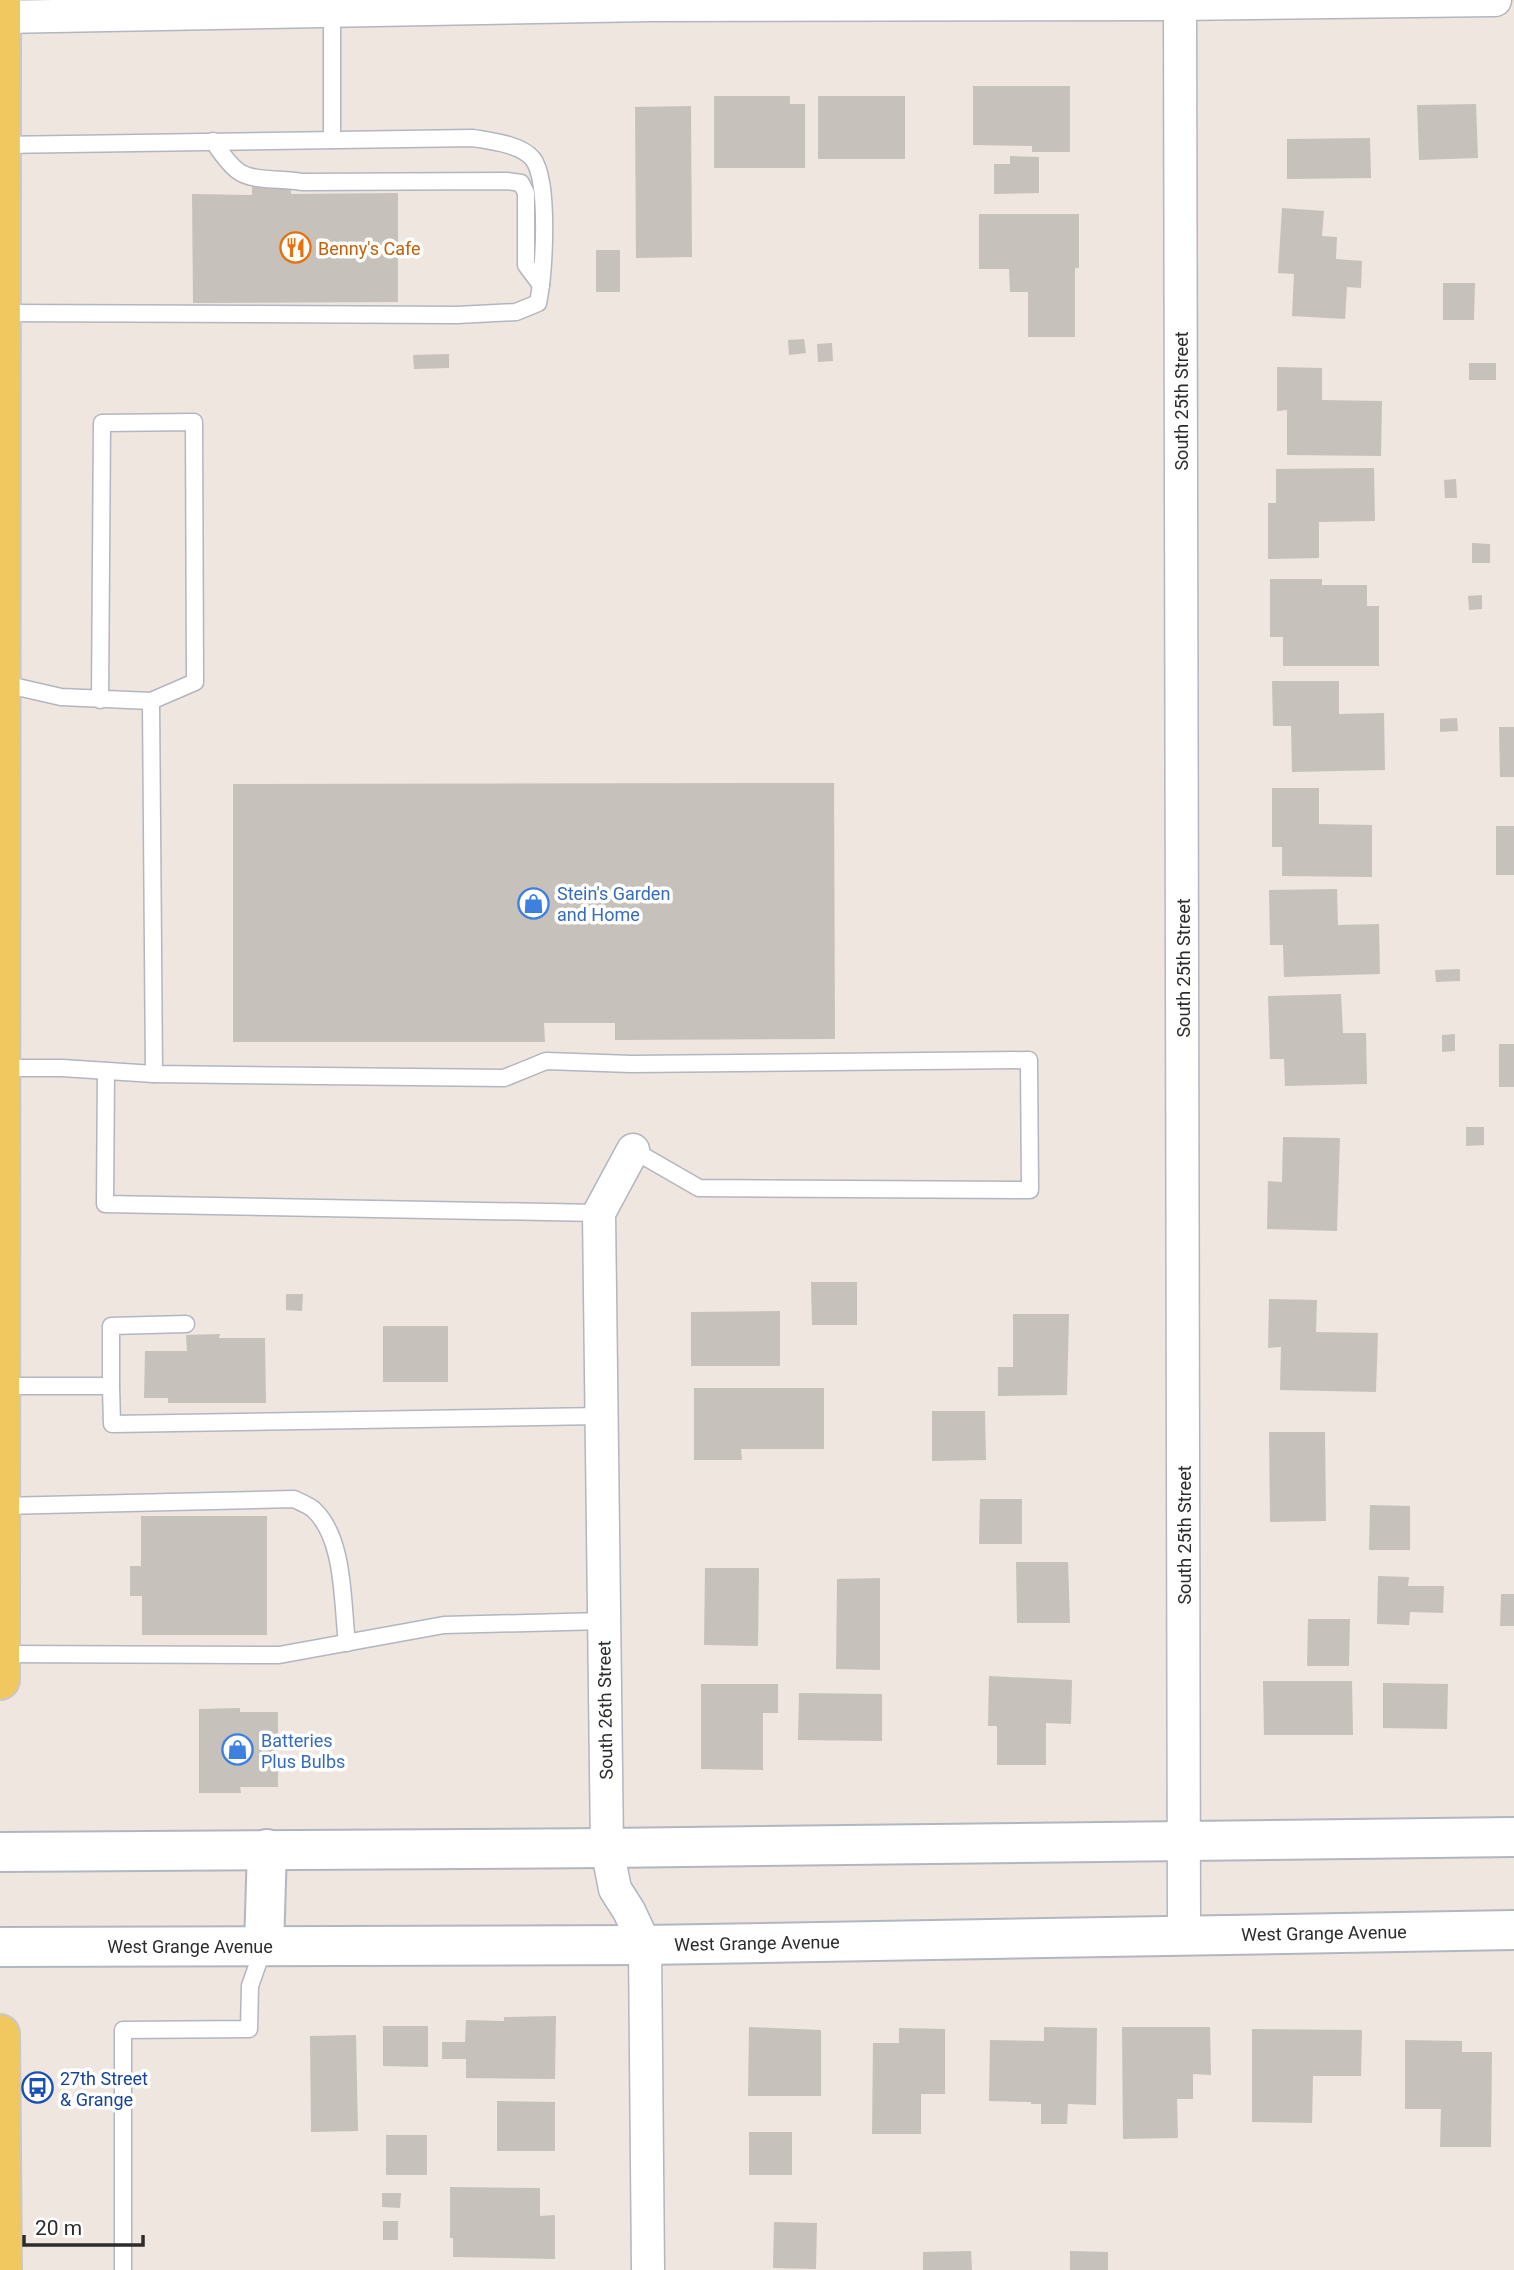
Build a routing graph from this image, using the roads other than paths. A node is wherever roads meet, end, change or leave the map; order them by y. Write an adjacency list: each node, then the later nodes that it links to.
1 (1, 0): 7 (main road)
2 (1495, 0): 3 (street)
3 (1180, 2): 4 (street); 31 (street, South 25th Street)
4 (596, 3): 6 (street)
5 (127, 7): 6 (street); 7 (street)
6 (332, 11): 8 (lane)
7 (0, 17): 10 (main road)
8 (332, 140): 9 (lane); 11 (lane)
9 (213, 142): 10 (lane); 11 (lane)
10 (0, 145): 12 (main road)
11 (541, 285): 12 (lane)
12 (1, 313): 13 (main road)
13 (0, 683): 14 (lane); 16 (main road)
14 (100, 700): 15 (lane); 15 (lane)
15 (151, 701): 18 (lane)
16 (1, 1068): 17 (lane); 22 (main road)
17 (106, 1071): 18 (lane); 20 (lane)
18 (154, 1074): 19 (lane)
19 (633, 1150): 20 (street, South 26th Street)
20 (599, 1213): 24 (street, South 26th Street)
21 (186, 1324): 23 (lane)
22 (1, 1386): 23 (lane); 25 (main road)
23 (111, 1386): 24 (lane)
24 (601, 1416): 26 (street, South 26th Street)
25 (1, 1506): 27 (lane); 28 (main road)
26 (604, 1621): 27 (lane); 32 (street, South 26th Street)
27 (346, 1643): 28 (lane)
28 (0, 1654): 29 (main road)
29 (0, 1680)
30 (1514, 1837): 31 (street)
31 (1185, 1840): 32 (street); 36 (street, South 25th Street)
32 (607, 1848): 33 (street); 37 (street, South 26th Street)
33 (267, 1849): 34 (street); 38 (street)
34 (0, 1852)
35 (1514, 1930): 36 (street, West Grange Avenue)
36 (1184, 1935): 37 (street, West Grange Avenue)
37 (645, 1944): 38 (street, West Grange Avenue); 43 (street, South 26th Street)
38 (264, 1946): 39 (street, West Grange Avenue); 42 (lane)
39 (0, 1947)
40 (0, 2034): 41 (main road)
41 (2, 2270)
42 (123, 2270)
43 (648, 2270)

